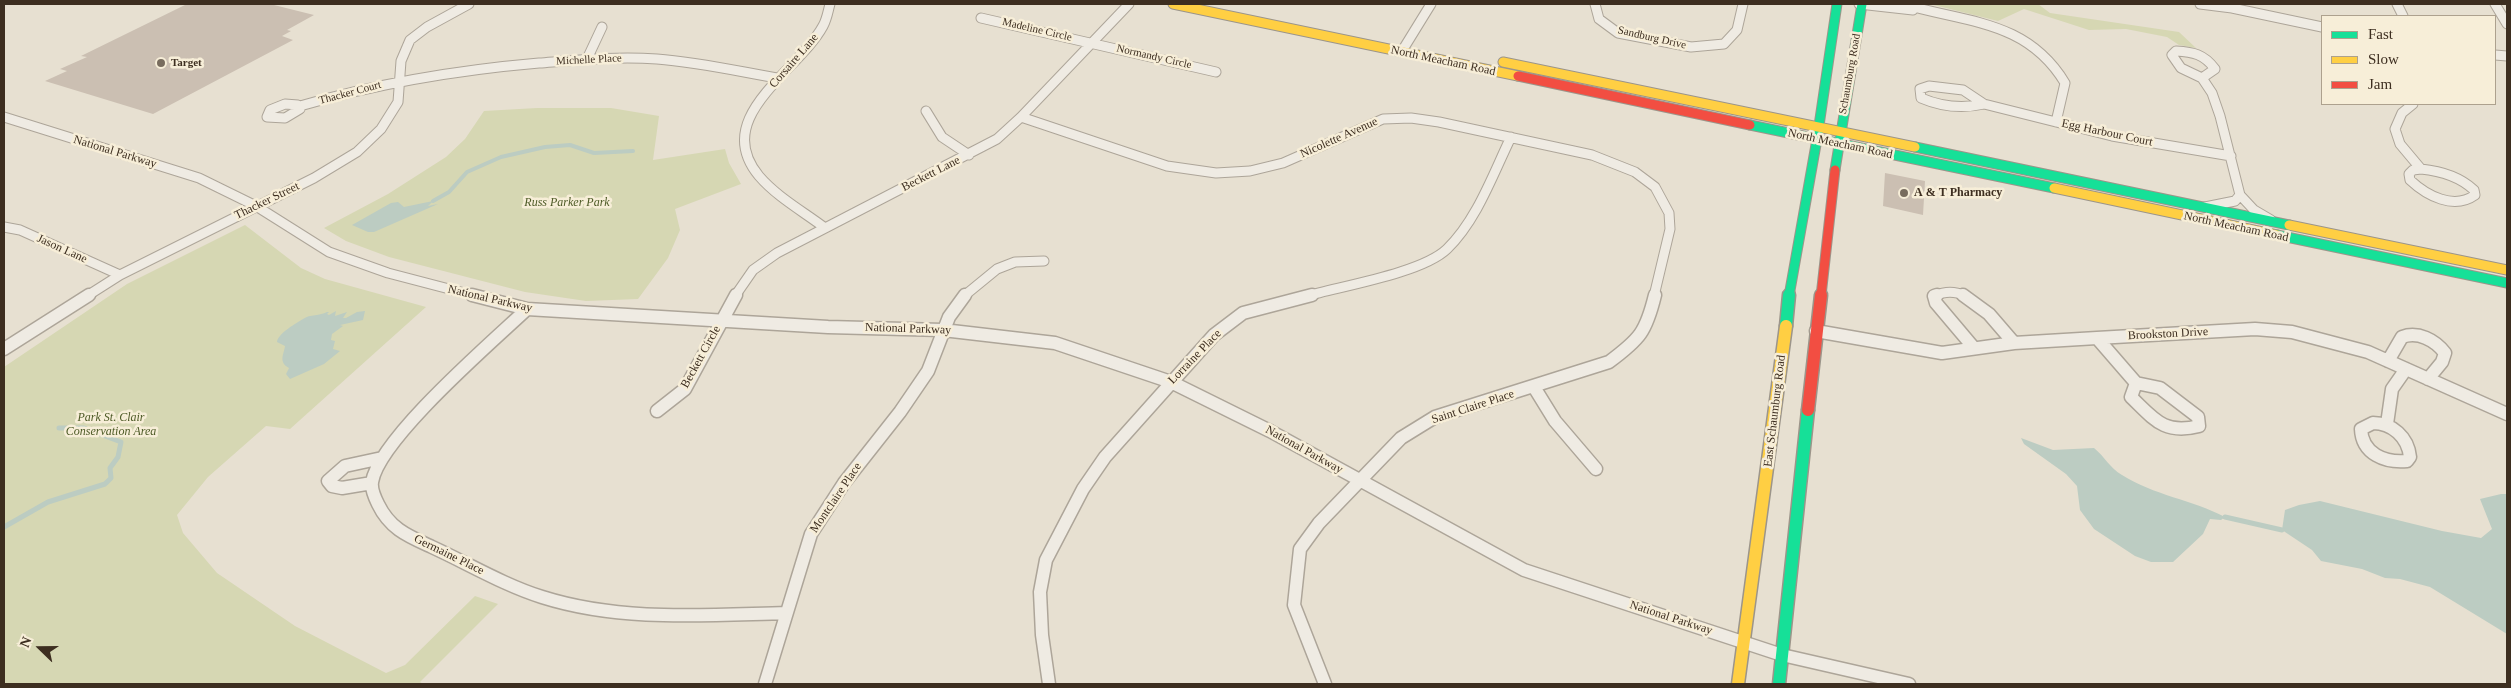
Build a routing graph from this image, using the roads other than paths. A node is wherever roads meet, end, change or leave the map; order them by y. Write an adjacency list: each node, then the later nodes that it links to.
1 (469, 4): 25 (street, Thacker Street)
2 (830, 4): 23 (street, Corsaire Lane)
3 (1129, 4): 19 (street, Beckett Lane)
4 (1172, 4): 20 (main road, North Meacham Road)
5 (1218, 4): 20 (main road, North Meacham Road)
6 (1431, 4): 20 (street)
7 (1595, 4): 8 (street, Sandburg Drive)
8 (1742, 4)
9 (1837, 4): 33 (main road, Schaumburg Road)
10 (1861, 4): 14 (street); 34 (main road, Schaumburg Road)
11 (1903, 4): 14 (street)
12 (2200, 4): 18 (street)
13 (2496, 4): 16 (street)
14 (1920, 10): 32 (street)
15 (982, 18): 19 (street, Madeline Circle)
16 (2507, 24)
17 (602, 27): 21 (street)
18 (2321, 27)
19 (1092, 43): 22 (street, Normandy Circle); 31 (street, Beckett Lane)
20 (1405, 47): 33 (main road, North Meacham Road); 36 (main road, North Meacham Road)
21 (587, 59): 23 (street, Michelle Place); 25 (street, Michelle Place)
22 (1216, 72)
23 (777, 78): 47 (street, Corsaire Lane)
24 (2202, 78): 39 (street)
25 (400, 80): 28 (street, Thacker Court); 43 (street, Thacker Street)
26 (1984, 104): 26 (street, Egg Harbour Court); 32 (street, Egg Harbour Court)
27 (2412, 105): 40 (street)
28 (300, 106)
29 (926, 111): 38 (street)
30 (4, 117): 43 (street, National Parkway)
31 (1021, 117): 35 (street, Nicolette Avenue); 38 (street, Beckett Lane)
32 (2056, 122): 39 (street, Egg Harbour Court)
33 (1819, 127): 34 (main road, North Meacham Road); 36 (main road, Schaumburg Road)
34 (1840, 131): 37 (main road, Schaumburg Road); 44 (main road, North Meacham Road)
35 (1512, 137): 41 (street, Nicolette Avenue); 63 (street, Lorraine Place)
36 (1818, 139): 37 (main road, North Meacham Road); 74 (main road, East Schaumburg Road)
37 (1838, 144): 51 (main road, North Meacham Road); 55 (main road)
38 (969, 155): 47 (street, Beckett Lane)
39 (2231, 156): 42 (street)
40 (2421, 169): 40 (street)
41 (1655, 187): 65 (street, Saint Claire Place)
42 (2240, 195): 44 (street); 45 (street)
43 (256, 206): 50 (street, Thacker Street); 52 (street, National Parkway)
44 (2205, 207): 45 (main road, North Meacham Road)
45 (2275, 222): 49 (main road, North Meacham Road)
46 (4, 227): 50 (street, Jason Lane)
47 (825, 228): 53 (street, Beckett Lane)
48 (1044, 261): 54 (street, Montclaire Place)
49 (2507, 270)
50 (120, 275): 59 (street, Thacker Street)
51 (2507, 283)
52 (527, 309): 53 (street, National Parkway); 69 (street)
53 (720, 321): 54 (street, National Parkway); 66 (street, Beckett Circle)
54 (943, 330): 63 (street, National Parkway); 73 (street, Montclaire Place)
55 (1816, 331): 58 (street, Brookston Drive); 75 (main road)
56 (2097, 338): 57 (street, Brookston Drive); 60 (street, Brookston Drive); 64 (street)
57 (2014, 343): 58 (street, Brookston Drive); 58 (street)
58 (1974, 348)
59 (4, 349)
60 (2388, 361): 61 (street, Brookston Drive); 62 (street)
61 (2406, 369): 62 (street, Brookston Drive); 68 (street)
62 (2428, 379): 67 (street, Brookston Drive)
63 (1171, 382): 71 (street, National Parkway); 77 (street, Lorraine Place)
64 (2136, 383): 64 (street)
65 (1534, 387): 70 (street); 71 (street, Saint Claire Place)
66 (657, 411)
67 (2507, 414)
68 (2387, 424)
69 (382, 458): 72 (street); 72 (street)
70 (1596, 469)
71 (1359, 480): 74 (street, National Parkway); 78 (street, Saint Claire Place)
72 (372, 483): 73 (street, Germaine Place)
73 (786, 613): 76 (street, Montclaire Place)
74 (1744, 643): 75 (street, National Parkway); 79 (main road, East Schaumburg Road)
75 (1782, 655): 80 (main road); 81 (street, National Parkway)
76 (765, 684)
77 (1050, 684)
78 (1325, 684)
79 (1738, 684)
80 (1779, 684)
81 (1909, 684)

